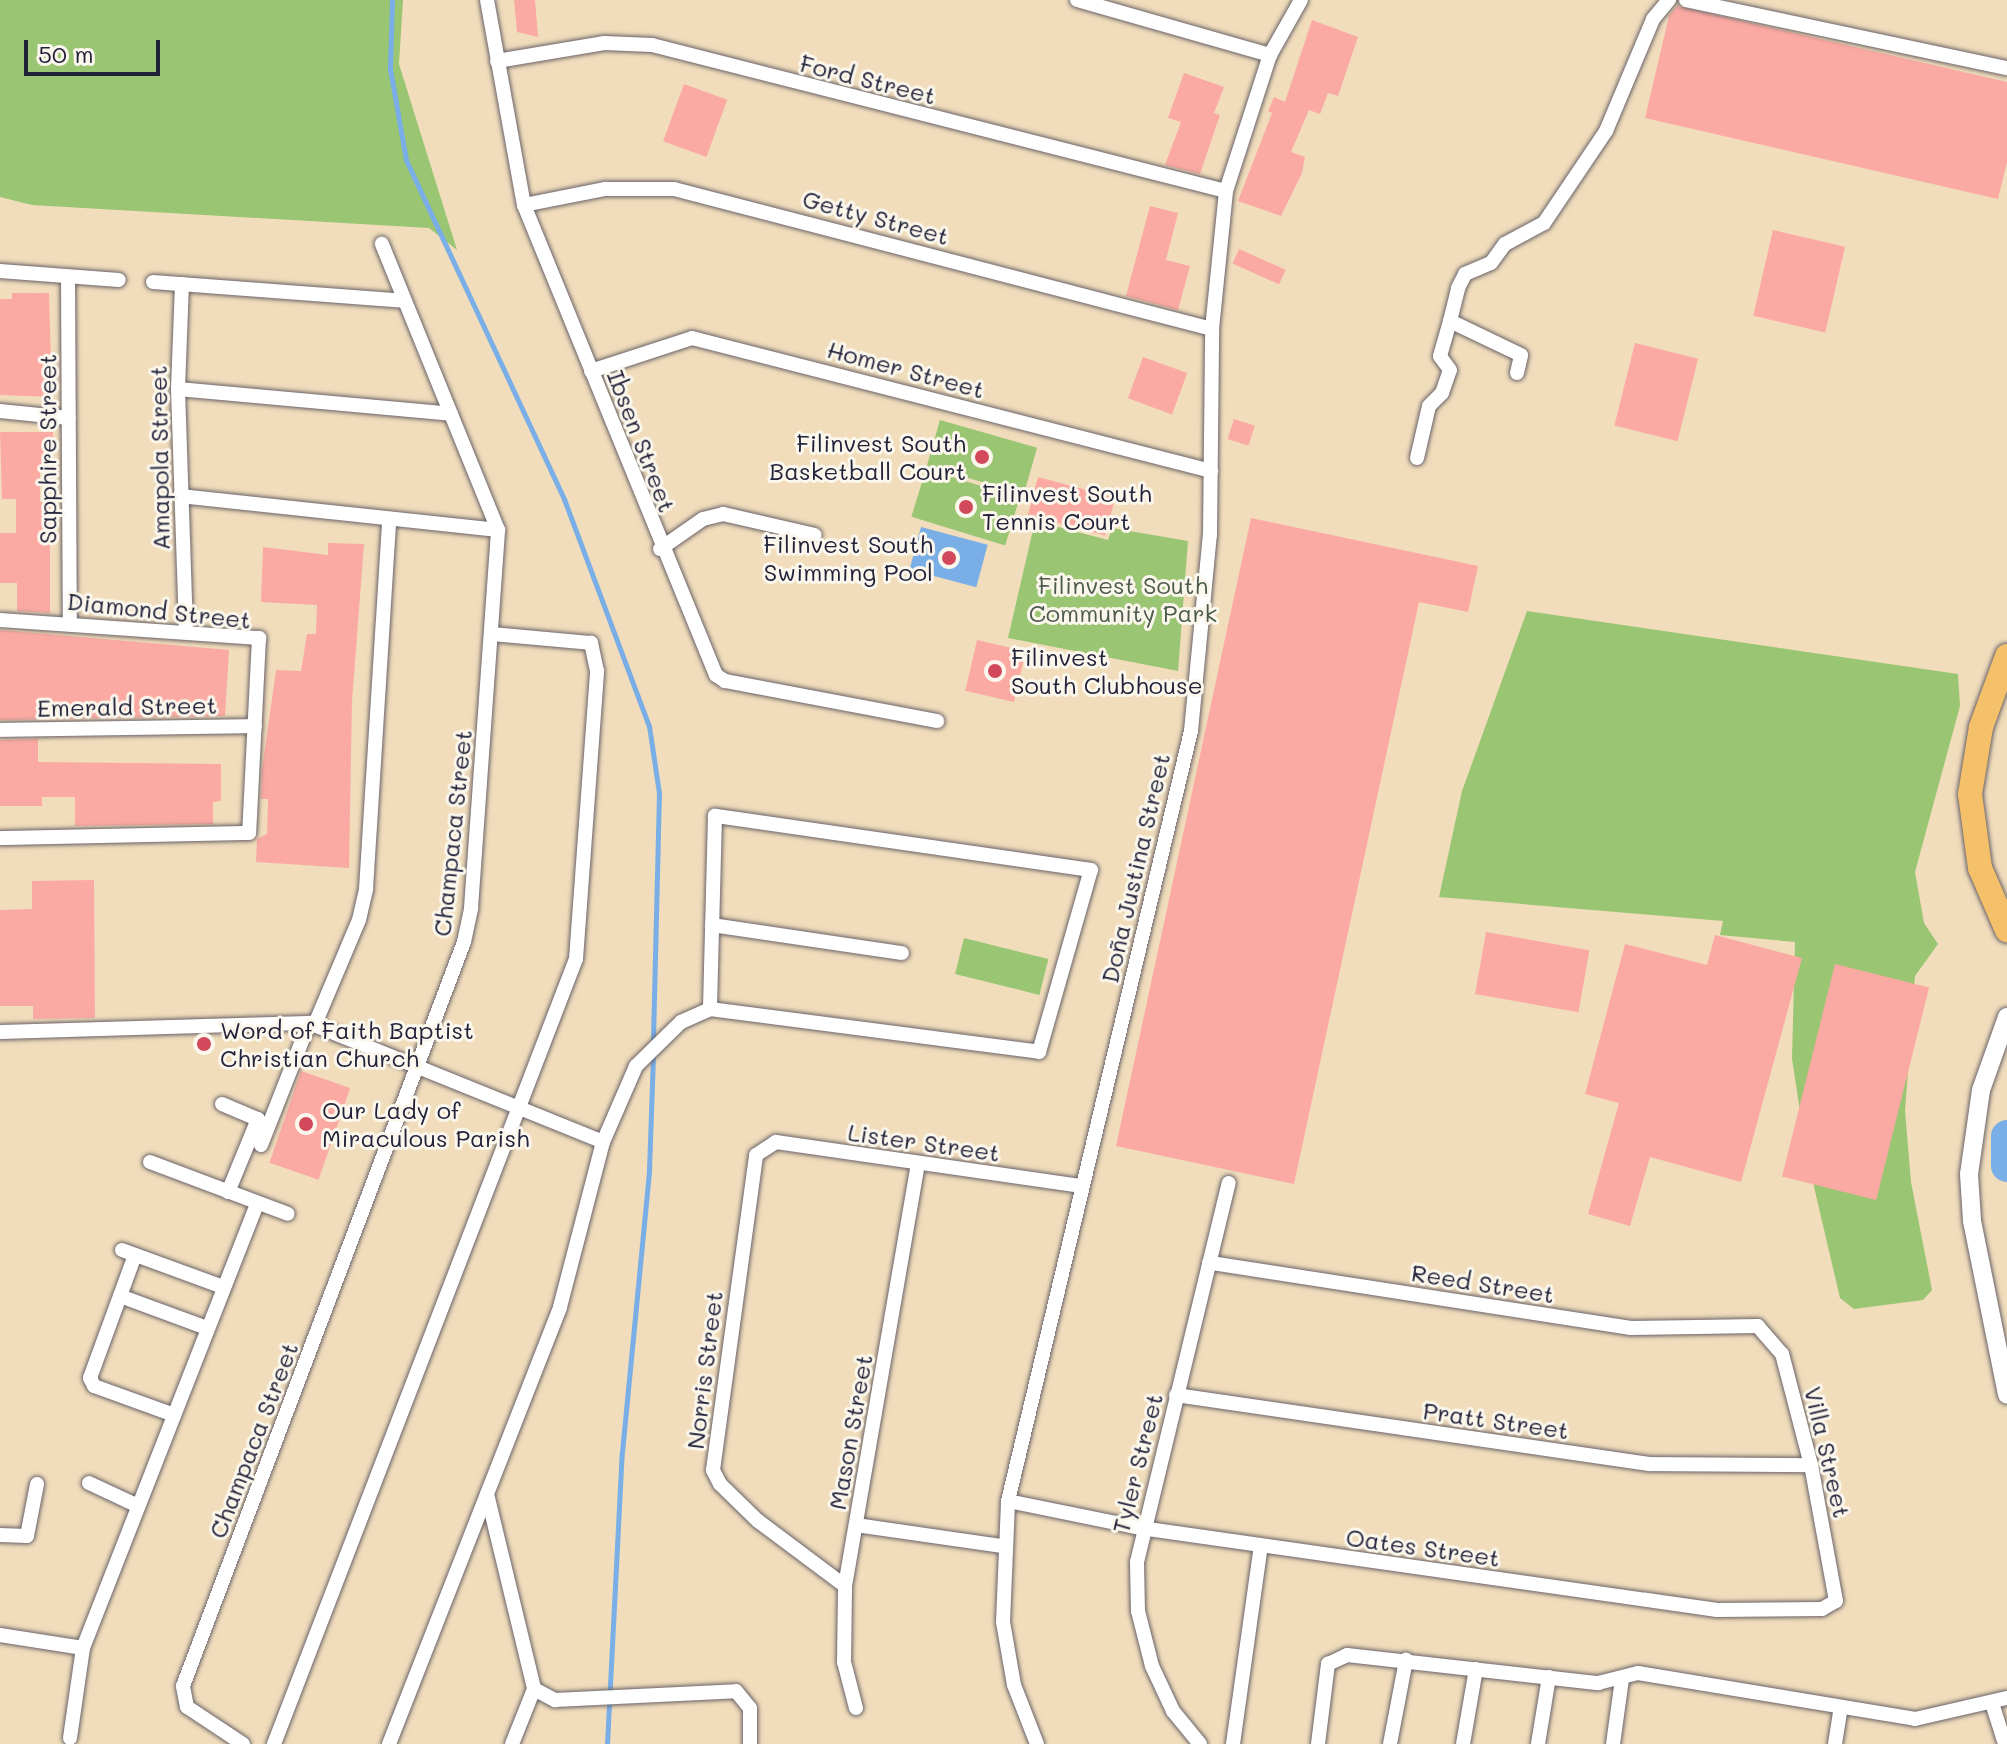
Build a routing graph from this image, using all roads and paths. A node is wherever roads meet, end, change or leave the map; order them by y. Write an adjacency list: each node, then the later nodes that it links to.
1 (487, 0): 7 (street, Ibsen Street)
2 (1077, 0): 6 (street)
3 (1301, 0): 6 (street, Doña Justina Street)
4 (1669, 0): 18 (street)
5 (1686, 0): 8 (street)
6 (1270, 55): 9 (street, Doña Justina Street)
7 (497, 61): 9 (street, Ford Street); 10 (street, Ibsen Street)
8 (2007, 68)
9 (1226, 191): 19 (street, Doña Justina Street)
10 (524, 205): 19 (street, Getty Street); 20 (street, Ibsen Street)
11 (382, 244): 17 (street, Champaca Street)
12 (0, 271): 13 (street)
13 (68, 277): 14 (street); 25 (street, Sapphire Street)
14 (119, 280)
15 (153, 282): 16 (street)
16 (182, 284): 17 (street); 22 (street, Amapola Street)
17 (403, 301): 24 (street, Champaca Street)
18 (1450, 321): 21 (street); 26 (street)
19 (1212, 329): 27 (street, Doña Justina Street)
20 (591, 371): 27 (street, Homer Street); 32 (street, Ibsen Street)
21 (1517, 373)
22 (178, 389): 24 (street); 28 (street, Amapola Street)
23 (0, 411): 25 (street)
24 (451, 414): 30 (street, Champaca Street)
25 (69, 418): 34 (street, Sapphire Street)
26 (1417, 458)
27 (1211, 471): 58 (street, Doña Justina Street)
28 (180, 496): 29 (street); 35 (street, Amapola Street)
29 (389, 521): 30 (street); 47 (street)
30 (498, 530): 36 (street, Champaca Street)
31 (815, 535): 32 (street)
32 (660, 549): 38 (street, Ibsen Street)
33 (0, 620): 34 (street, Diamond Street)
34 (70, 621): 35 (street, Diamond Street)
35 (186, 631): 39 (street, Diamond Street)
36 (493, 634): 49 (street, Champaca Street); 51 (street)
37 (2007, 656): 43 (highway)
38 (937, 721)
39 (255, 726): 40 (street, Emerald Street); 41 (street, Diamond Street)
40 (0, 730)
41 (0, 838)
42 (712, 925): 44 (street); 45 (street); 45 (street)
43 (2007, 930)
44 (902, 953)
45 (710, 1009): 52 (street)
46 (2007, 1017): 67 (street)
47 (312, 1023): 48 (street); 49 (street); 53 (street)
48 (0, 1032)
49 (418, 1066): 51 (street); 95 (street, Champaca Street)
50 (222, 1104): 59 (street)
51 (519, 1108): 52 (street); 96 (street)
52 (603, 1142): 73 (street)
53 (261, 1145)
54 (761, 1149): 56 (street, Lister Street); 81 (street, Norris Street)
55 (150, 1162): 59 (street)
56 (918, 1165): 58 (street, Lister Street); 76 (street, Mason Street)
57 (1229, 1183): 62 (street, Tyler Street)
58 (1082, 1186): 74 (street, Doña Justina Street)
59 (228, 1192): 60 (street)
60 (257, 1203): 61 (street); 63 (street)
61 (288, 1214)
62 (1209, 1263): 65 (street, Reed Street); 68 (street, Tyler Street)
63 (223, 1287): 64 (street); 66 (street)
64 (120, 1296): 66 (street); 69 (street)
65 (1751, 1324): 70 (street, Villa Street)
66 (207, 1328): 69 (street)
67 (2007, 1394)
68 (1176, 1395): 70 (street, Pratt Street); 77 (street, Tyler Street)
69 (174, 1415): 75 (street)
70 (1811, 1465): 82 (street, Villa Street)
71 (89, 1483): 75 (street)
72 (37, 1484): 78 (street)
73 (487, 1494): 89 (street); 97 (street)
74 (1008, 1501): 77 (street, Oates Street); 79 (street, Doña Justina Street)
75 (138, 1506): 84 (street)
76 (856, 1525): 79 (street); 81 (street, Mason Street)
77 (1141, 1528): 80 (street, Oates Street); 101 (street, Tyler Street)
78 (0, 1535)
79 (1002, 1546): 100 (street, Doña Justina Street)
80 (1261, 1546): 82 (street, Oates Street); 102 (street)
81 (845, 1586): 92 (street, Mason Street)
82 (1834, 1604)
83 (0, 1635): 84 (street)
84 (83, 1648): 94 (street)
85 (1406, 1660): 86 (street); 103 (street); 104 (street)
86 (1476, 1669): 87 (street); 105 (street)
87 (1549, 1677): 88 (street); 106 (street)
88 (1622, 1679): 93 (street); 107 (street)
89 (534, 1689): 98 (street); 99 (street)
90 (2007, 1698): 91 (street)
91 (1992, 1703): 93 (street); 109 (street)
92 (856, 1708)
93 (1841, 1708): 108 (street)
94 (70, 1738)
95 (243, 1744)
96 (274, 1744)
97 (389, 1744)
98 (512, 1744)
99 (750, 1744)
100 (1037, 1744)
101 (1200, 1744)
102 (1233, 1744)
103 (1318, 1744)
104 (1390, 1744)
105 (1463, 1744)
106 (1538, 1744)
107 (1613, 1744)
108 (1835, 1744)
109 (2005, 1744)

